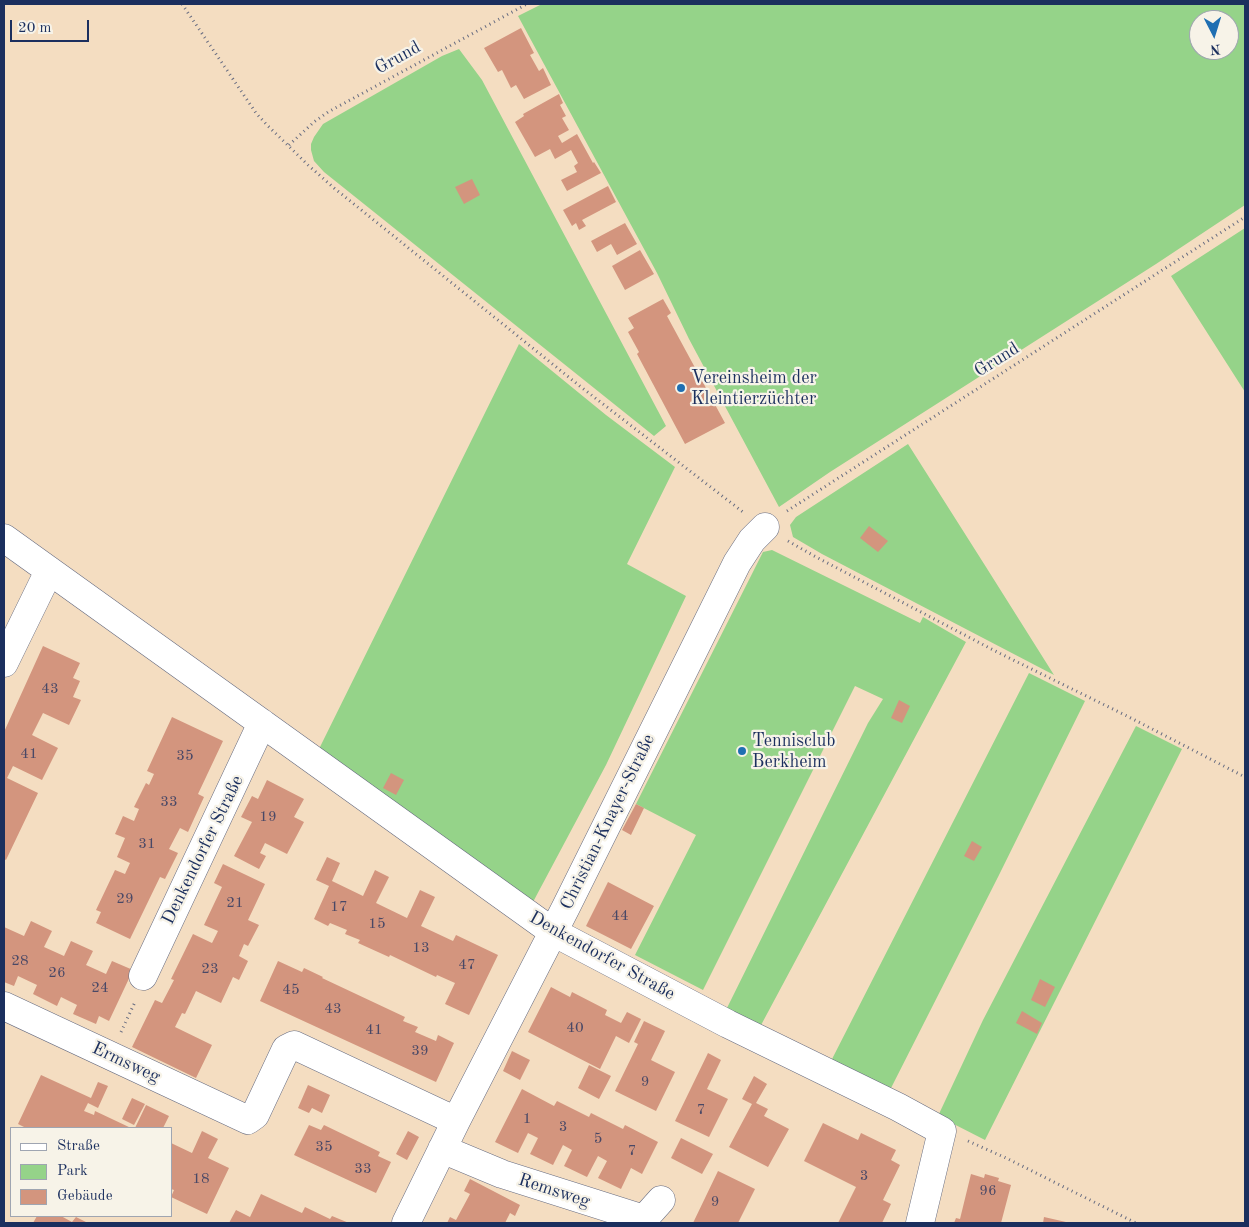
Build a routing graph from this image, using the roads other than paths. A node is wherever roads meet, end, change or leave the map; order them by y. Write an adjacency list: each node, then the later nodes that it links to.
1 (765, 527): 6 (street, Christian-Knayer-Straße)
2 (4, 538): 3 (street, Denkendorfer Straße)
3 (49, 571): 4 (street); 5 (street, Denkendorfer Straße)
4 (4, 664)
5 (262, 724): 6 (street, Denkendorfer Straße); 7 (street, Denkendorfer Straße)
6 (553, 932): 9 (street, Christian-Knayer-Straße); 13 (street, Denkendorfer Straße)
7 (143, 976)
8 (4, 1006): 9 (street, Ermsweg)
9 (456, 1121): 10 (street, Christian-Knayer-Straße)
10 (442, 1149): 11 (street, Remsweg); 12 (street, Christian-Knayer-Straße)
11 (661, 1200)
12 (406, 1223)
13 (920, 1223)

